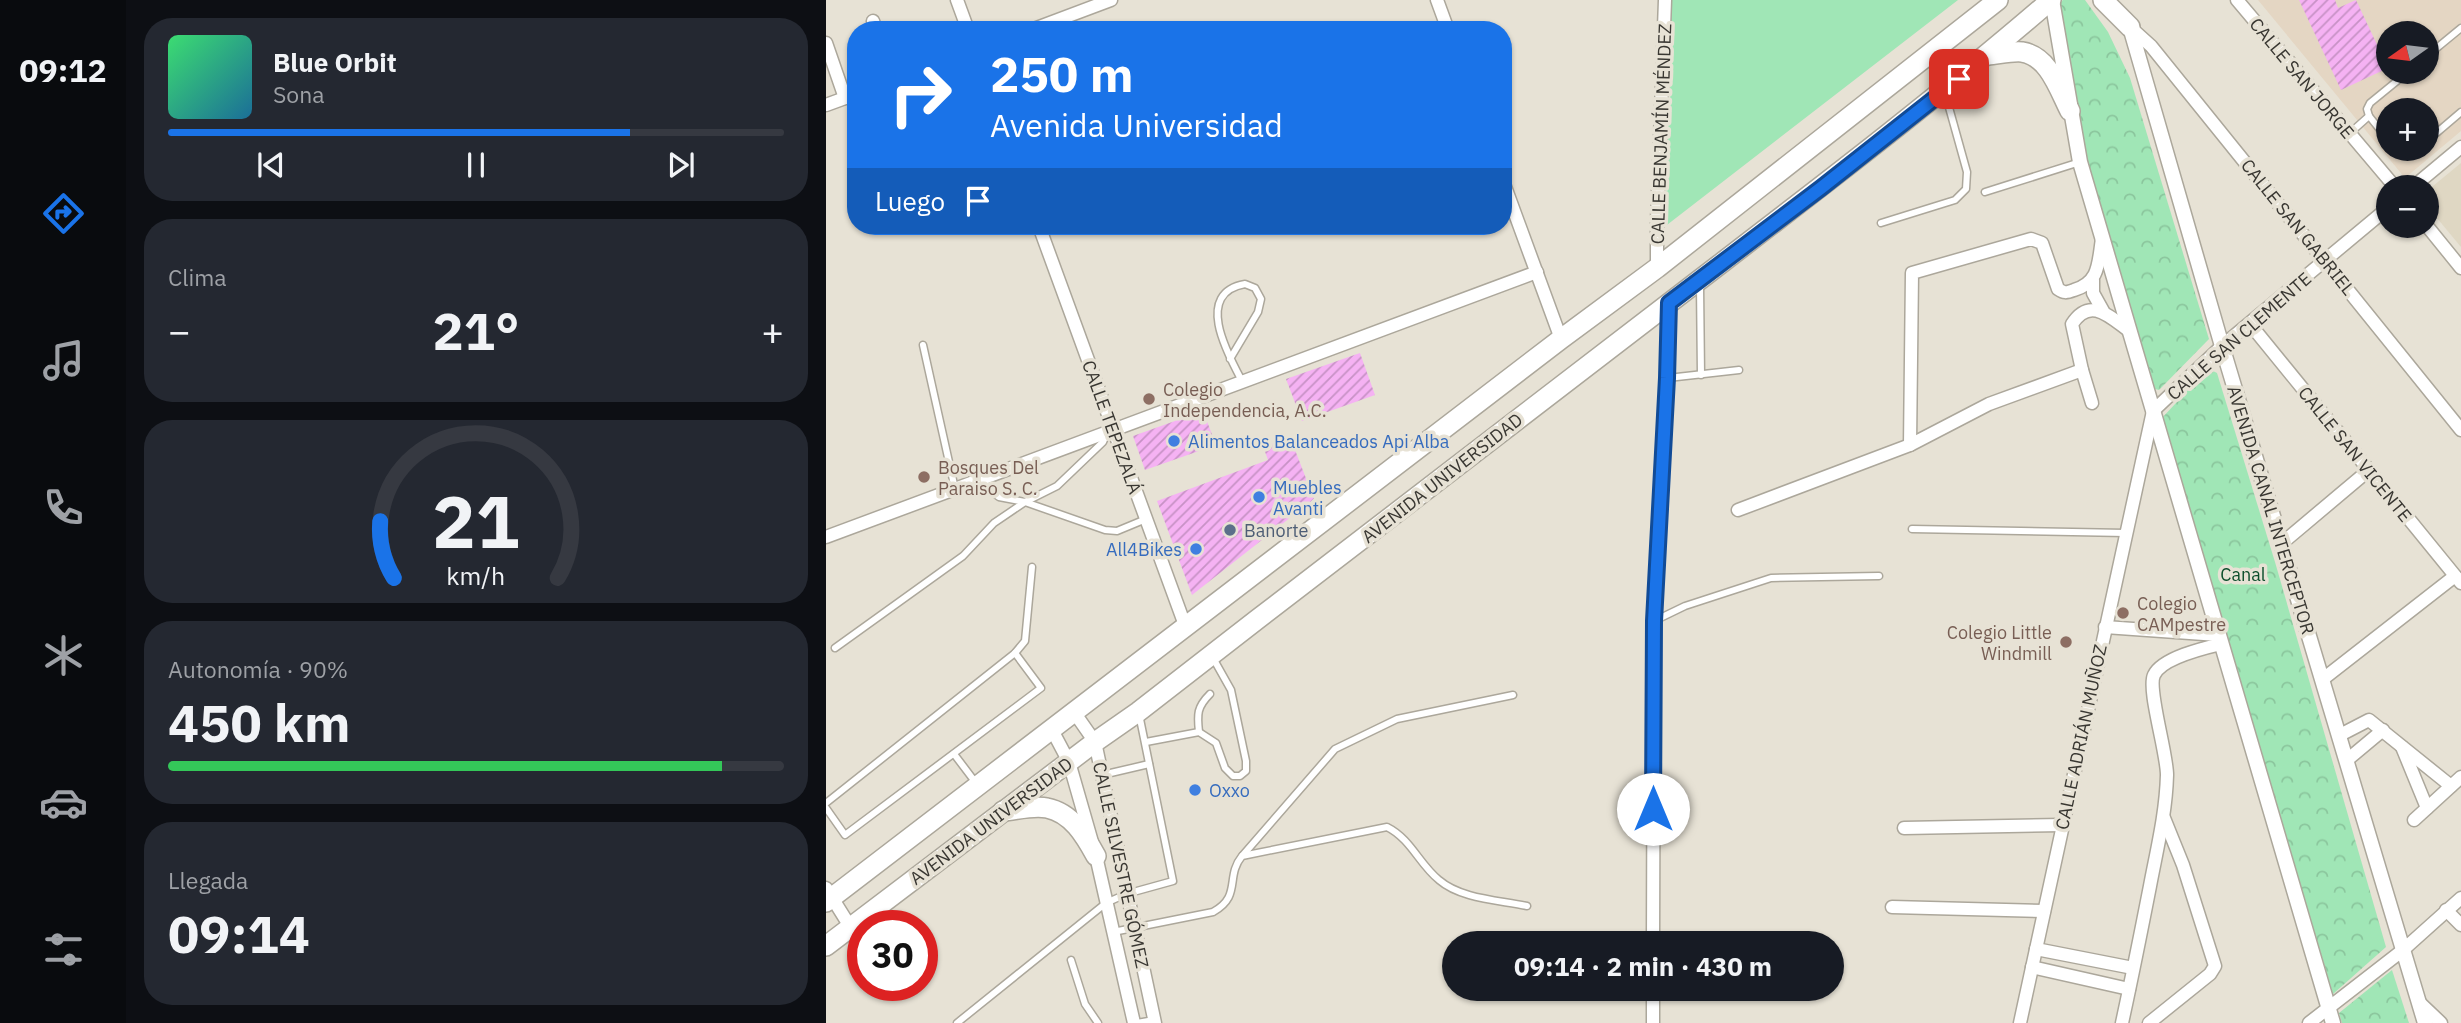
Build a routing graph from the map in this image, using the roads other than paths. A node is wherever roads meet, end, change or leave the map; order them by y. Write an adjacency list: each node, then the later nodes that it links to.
1 (957, 0): 10 (street)
2 (1111, 0): 11 (street)
3 (1437, 0): 12 (street)
4 (1665, 0): 41 (street, CALLE BENJAMÍN MÉNDEZ)
5 (2052, 0): 17 (main road, AVENIDA UNIVERSIDAD); 23 (street)
6 (2103, 0): 13 (main road)
7 (2113, 0): 13 (street, AVENIDA CANAL INTERCEPTOR)
8 (2237, 0): 28 (street, CALLE SAN JORGE)
9 (1995, 1): 41 (main road, AVENIDA UNIVERSIDAD)
10 (965, 21)
11 (1055, 21)
12 (1445, 21)
13 (2130, 27): 40 (street, CALLE SAN GABRIEL); 52 (street, AVENIDA CANAL INTERCEPTOR)
14 (2461, 28): 16 (lane)
15 (826, 43): 19 (street)
16 (2440, 46)
17 (1988, 55): 20 (main road, AVENIDA UNIVERSIDAD); 23 (main road)
18 (2393, 84): 25 (lane)
19 (847, 89)
20 (1945, 91): 36 (lane); 44 (main road, AVENIDA UNIVERSIDAD)
21 (847, 97): 22 (street)
22 (826, 105)
23 (2070, 111): 30 (street)
24 (2461, 111): 27 (lane)
25 (2369, 116): 26 (lane); 28 (lane)
26 (2376, 125)
27 (2439, 130)
28 (2348, 134): 31 (street, CALLE SAN JORGE)
29 (2461, 147): 32 (street)
30 (2080, 162): 33 (lane); 39 (street)
31 (2384, 175)
32 (2427, 175)
33 (1985, 192)
34 (1512, 205): 43 (street)
35 (2376, 219): 40 (street, CALLE SAN CLEMENTE)
36 (1881, 223)
37 (1042, 235): 62 (street, CALLE TEPEZALÁ)
38 (2437, 238): 42 (street)
39 (2102, 239): 45 (street); 49 (street)
40 (2325, 260): 48 (street, CALLE SAN CLEMENTE); 61 (street, CALLE SAN GABRIEL)
41 (1657, 268): 50 (main road, AVENIDA UNIVERSIDAD)
42 (2461, 268)
43 (1537, 272): 50 (street); 58 (street)
44 (1700, 280): 46 (main road, AVENIDA UNIVERSIDAD); 56 (lane)
45 (2093, 280): 47 (street); 63 (street)
46 (1669, 303): 57 (street); 83 (main road, AVENIDA UNIVERSIDAD)
47 (2103, 311): 49 (street); 55 (street)
48 (2250, 324): 52 (street, CALLE SAN CLEMENTE); 64 (street, CALLE SAN VICENTE)
49 (2128, 330): 60 (street)
50 (1561, 339): 79 (main road, AVENIDA UNIVERSIDAD)
51 (923, 345): 66 (lane)
52 (2222, 346): 60 (street, CALLE SAN CLEMENTE); 73 (street, AVENIDA CANAL INTERCEPTOR)
53 (1230, 359): 53 (lane); 58 (lane)
54 (1739, 370): 56 (lane)
55 (2082, 370): 59 (street); 63 (street)
56 (1701, 375): 57 (lane)
57 (1667, 378): 77 (street)
58 (1242, 383): 62 (street)
59 (2092, 403)
60 (2153, 411): 71 (street, CALLE ADRIÁN MUÑOZ); 80 (street)
61 (2461, 430)
62 (1110, 432): 65 (street); 67 (lane); 69 (street, CALLE TEPEZALÁ)
63 (1910, 445): 68 (street)
64 (2369, 470): 73 (street); 76 (street, CALLE SAN VICENTE)
65 (977, 481): 66 (street); 67 (lane)
66 (955, 489): 72 (street)
67 (1025, 502): 69 (lane); 81 (lane)
68 (1738, 510)
69 (1146, 519): 79 (street, CALLE TEPEZALÁ)
70 (1912, 529): 71 (lane)
71 (2128, 533): 78 (street, CALLE ADRIÁN MUÑOZ)
72 (826, 537)
73 (2281, 544): 84 (street, AVENIDA CANAL INTERCEPTOR)
74 (1032, 568): 82 (lane)
75 (1879, 576): 77 (lane)
76 (2458, 580): 84 (street)
77 (1654, 621): 125 (street)
78 (2105, 627): 80 (street); 108 (street, CALLE ADRIÁN MUÑOZ)
79 (1186, 628): 87 (main road, AVENIDA UNIVERSIDAD)
80 (2219, 639): 106 (street); 136 (street)
81 (835, 648)
82 (1015, 653): 96 (lane); 103 (lane)
83 (1211, 655): 88 (main road, AVENIDA UNIVERSIDAD); 91 (lane)
84 (2323, 679): 92 (street, AVENIDA CANAL INTERCEPTOR)
85 (1210, 694): 91 (lane)
86 (1513, 695): 111 (lane)
87 (1074, 712): 89 (main road, AVENIDA UNIVERSIDAD); 93 (street, CALLE SILVESTRE GÓMEZ)
88 (1138, 712): 93 (main road, AVENIDA UNIVERSIDAD); 94 (lane)
89 (1052, 730): 98 (street, CALLE SILVESTRE GÓMEZ); 102 (main road, AVENIDA UNIVERSIDAD)
90 (2383, 730): 92 (street); 95 (street); 97 (street)
91 (1199, 732): 94 (lane)
92 (2340, 735): 97 (street, AVENIDA CANAL INTERCEPTOR)
93 (1095, 742): 98 (main road, AVENIDA UNIVERSIDAD); 100 (street, CALLE SILVESTRE GÓMEZ)
94 (1146, 742): 99 (lane)
95 (2401, 745): 101 (street); 104 (street)
96 (954, 754): 102 (lane); 103 (lane)
97 (2347, 760): 129 (street, AVENIDA CANAL INTERCEPTOR)
98 (1069, 762): 105 (main road, AVENIDA UNIVERSIDAD); 110 (street, CALLE SILVESTRE GÓMEZ)
99 (1149, 764): 100 (lane); 112 (lane)
100 (1102, 775): 112 (street, CALLE SILVESTRE GÓMEZ)
101 (2456, 782): 104 (street)
102 (978, 785): 113 (main road, AVENIDA UNIVERSIDAD)
103 (826, 806)
104 (2427, 808): 107 (street)
105 (1002, 812): 110 (main road); 118 (main road, AVENIDA UNIVERSIDAD)
106 (2164, 817): 132 (street); 144 (street)
107 (2414, 820)
108 (2062, 825): 109 (street); 120 (street, CALLE ADRIÁN MUÑOZ)
109 (1904, 828)
110 (1096, 856): 115 (street, CALLE SILVESTRE GÓMEZ)
111 (1242, 856): 116 (lane); 123 (lane)
112 (1126, 894): 115 (lane); 123 (street, CALLE SILVESTRE GÓMEZ)
113 (828, 896): 121 (street)
114 (2461, 898): 119 (street)
115 (1106, 903): 126 (street, CALLE SILVESTRE GÓMEZ); 138 (lane)
116 (1527, 906)
117 (1892, 907): 120 (street)
118 (874, 910)
119 (2446, 910): 122 (street); 129 (street)
120 (2044, 911): 128 (street, CALLE ADRIÁN MUÑOZ)
121 (847, 922)
122 (2461, 925)
123 (1134, 928): 126 (lane); 137 (street, CALLE SILVESTRE GÓMEZ)
124 (847, 931): 127 (main road, AVENIDA UNIVERSIDAD)
125 (1653, 931)
126 (1113, 932): 140 (street, CALLE SILVESTRE GÓMEZ)
127 (826, 946)
128 (2036, 949): 131 (street, CALLE ADRIÁN MUÑOZ); 132 (street)
129 (2403, 950): 135 (street, AVENIDA CANAL INTERCEPTOR); 136 (street)
130 (1071, 960): 139 (lane)
131 (2032, 967): 133 (street); 142 (street, CALLE ADRIÁN MUÑOZ)
132 (2133, 968): 133 (street)
133 (2129, 989): 143 (street)
134 (1653, 1001): 141 (street)
135 (2420, 1003): 147 (street, AVENIDA CANAL INTERCEPTOR); 148 (street)
136 (2328, 1007): 145 (street); 146 (street)
137 (1155, 1021): 140 (lane)
138 (957, 1023)
139 (1098, 1023)
140 (1135, 1023)
141 (1653, 1023)
142 (2020, 1023)
143 (2122, 1023)
144 (2149, 1023)
145 (2309, 1023)
146 (2333, 1023)
147 (2426, 1023)
148 (2441, 1023)

